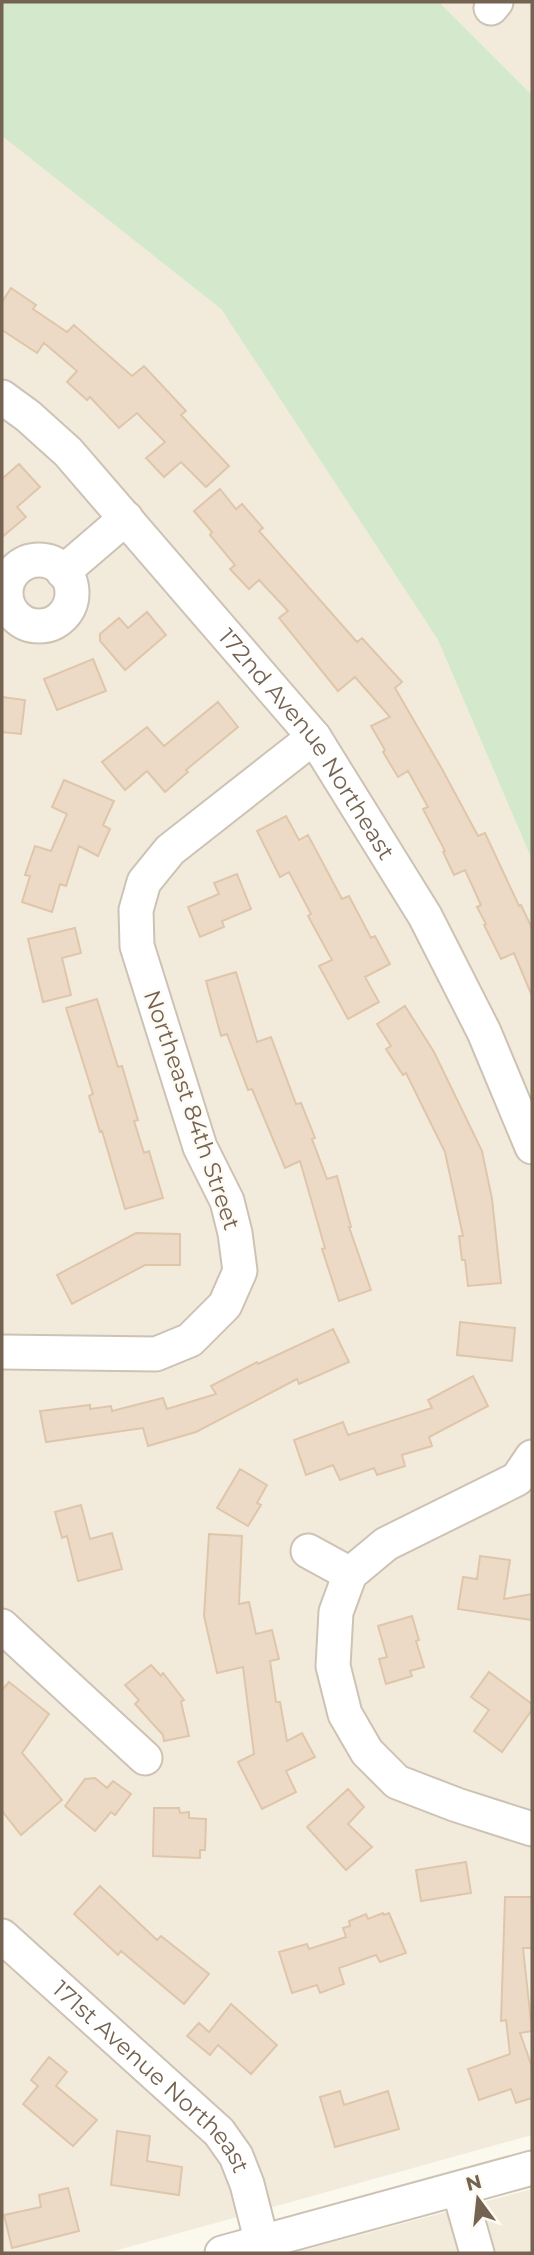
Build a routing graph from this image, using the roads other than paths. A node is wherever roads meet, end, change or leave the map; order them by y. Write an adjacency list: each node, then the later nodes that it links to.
1 (2, 397): 2 (street, 172nd Avenue Northeast)
2 (126, 519): 3 (street); 4 (street, 172nd Avenue Northeast)
3 (63, 572)
4 (314, 737): 5 (street, 172nd Avenue Northeast); 6 (street, Northeast 84th Street)
5 (532, 1147)
6 (2, 1352)
7 (527, 1477): 9 (street)
8 (308, 1551): 9 (street)
9 (350, 1574): 12 (street)
10 (2, 1626): 11 (street)
11 (145, 1758)
12 (532, 1829)
13 (2, 1936): 16 (street, 171st Avenue Northeast)
14 (532, 2168): 15 (street)
15 (459, 2190): 16 (street); 18 (street)
16 (262, 2242): 17 (street)
17 (222, 2253)
18 (477, 2253)

